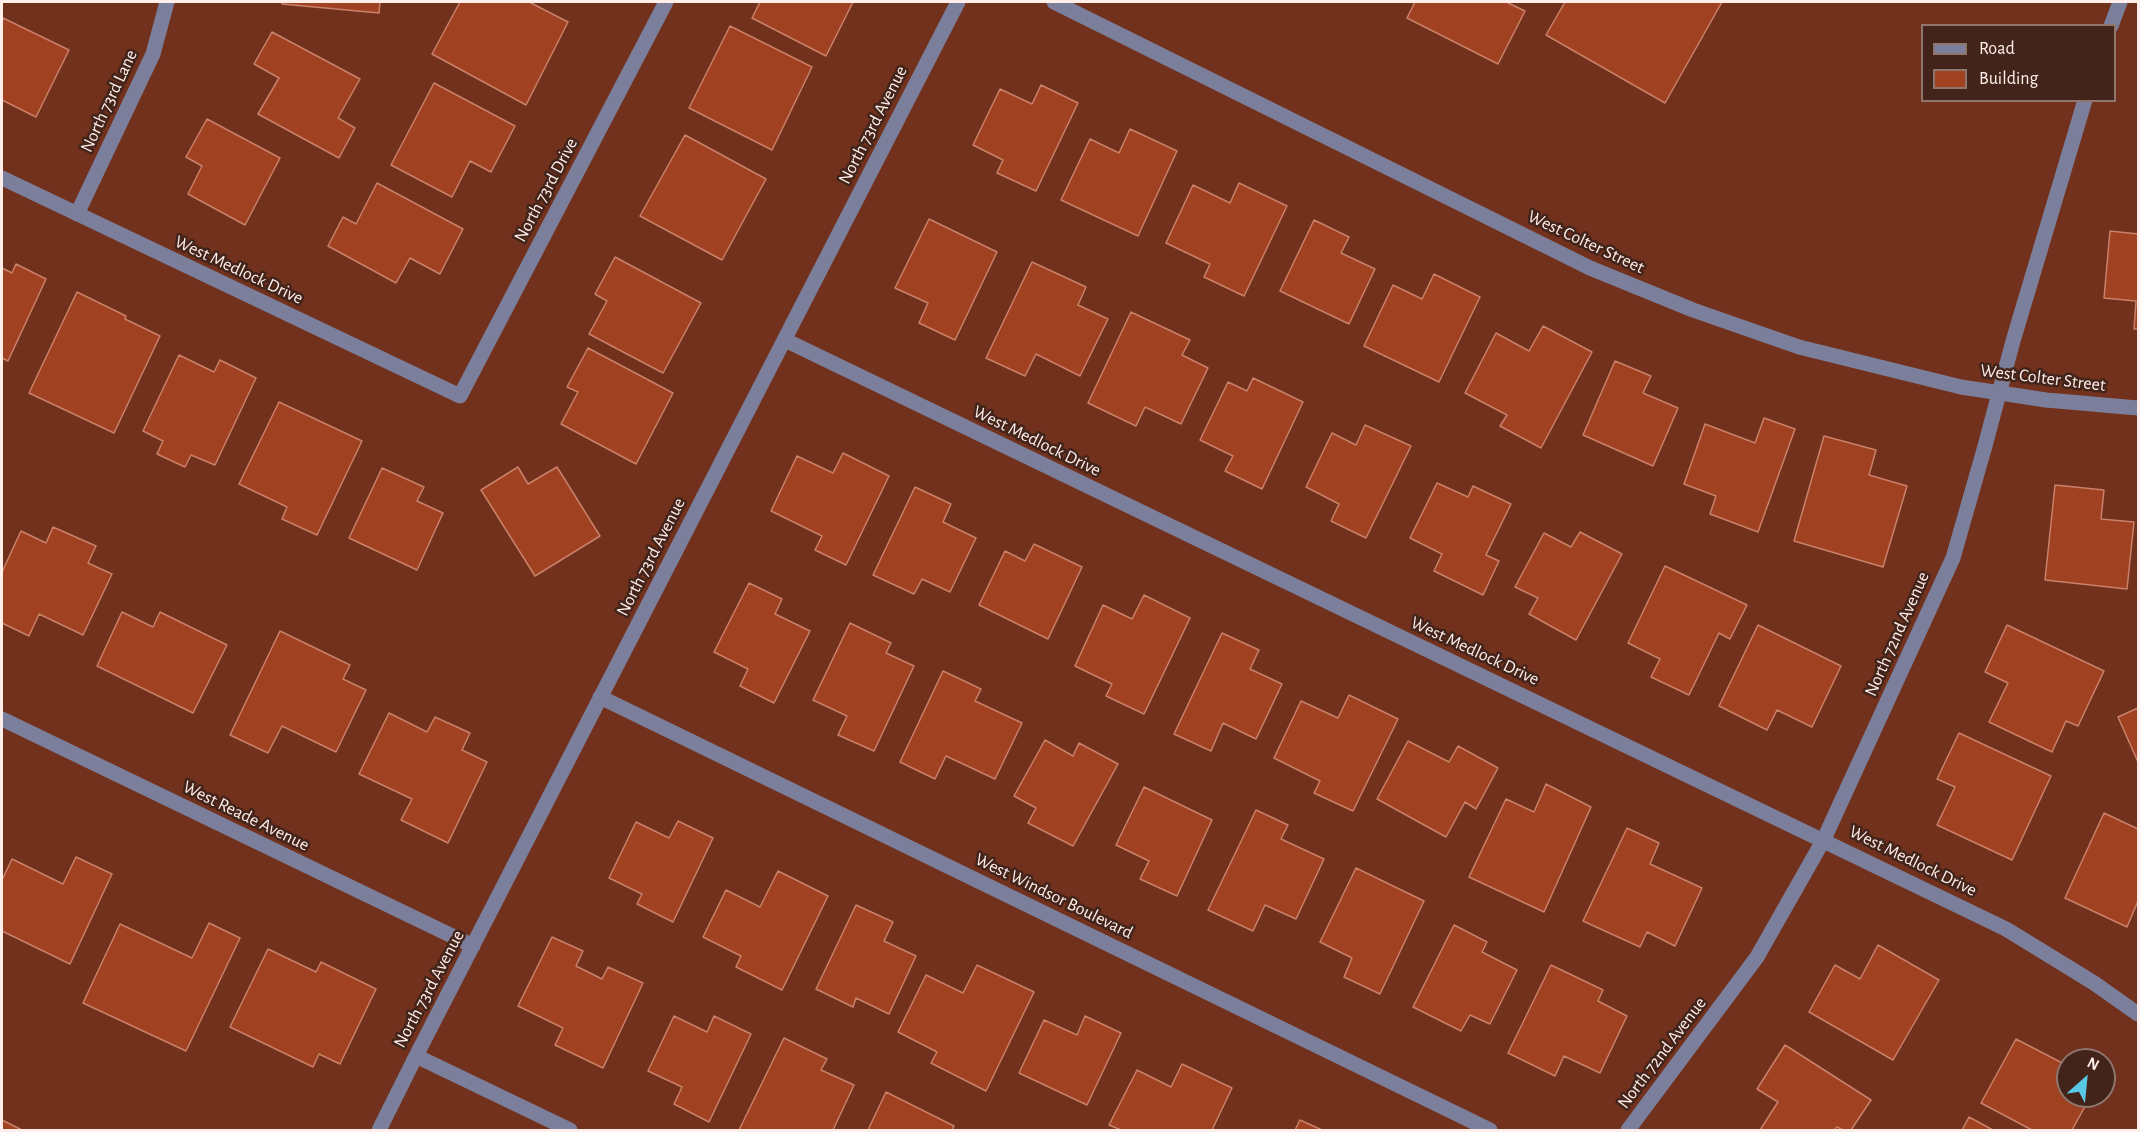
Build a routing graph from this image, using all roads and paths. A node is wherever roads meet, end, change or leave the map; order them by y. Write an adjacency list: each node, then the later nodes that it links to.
1 (167, 2): 9 (street, North 73rd Lane)
2 (666, 2): 12 (street, North 73rd Drive)
3 (958, 2): 10 (street, North 73rd Avenue)
4 (1054, 2): 11 (street, West Colter Street)
5 (2120, 2): 6 (street)
6 (2112, 24)
7 (2084, 102): 11 (street, North 72nd Avenue)
8 (2, 178): 9 (street, West Medlock Drive)
9 (77, 214): 12 (street, West Medlock Drive)
10 (785, 340): 14 (street, North 73rd Avenue); 16 (street, West Medlock Drive)
11 (1999, 394): 13 (street, West Colter Street); 16 (street, North 72nd Avenue)
12 (460, 396)
13 (2139, 408)
14 (600, 697): 17 (street, North 73rd Avenue); 22 (street, West Windsor Boulevard)
15 (2, 720): 17 (street, West Reade Avenue)
16 (1824, 840): 18 (street, West Medlock Drive); 23 (street, North 72nd Avenue)
17 (473, 946): 19 (street, North 73rd Avenue)
18 (2139, 1014)
19 (416, 1056): 20 (street, North 73rd Avenue); 21 (street)
20 (379, 1131)
21 (570, 1131)
22 (1490, 1131)
23 (1628, 1131)

